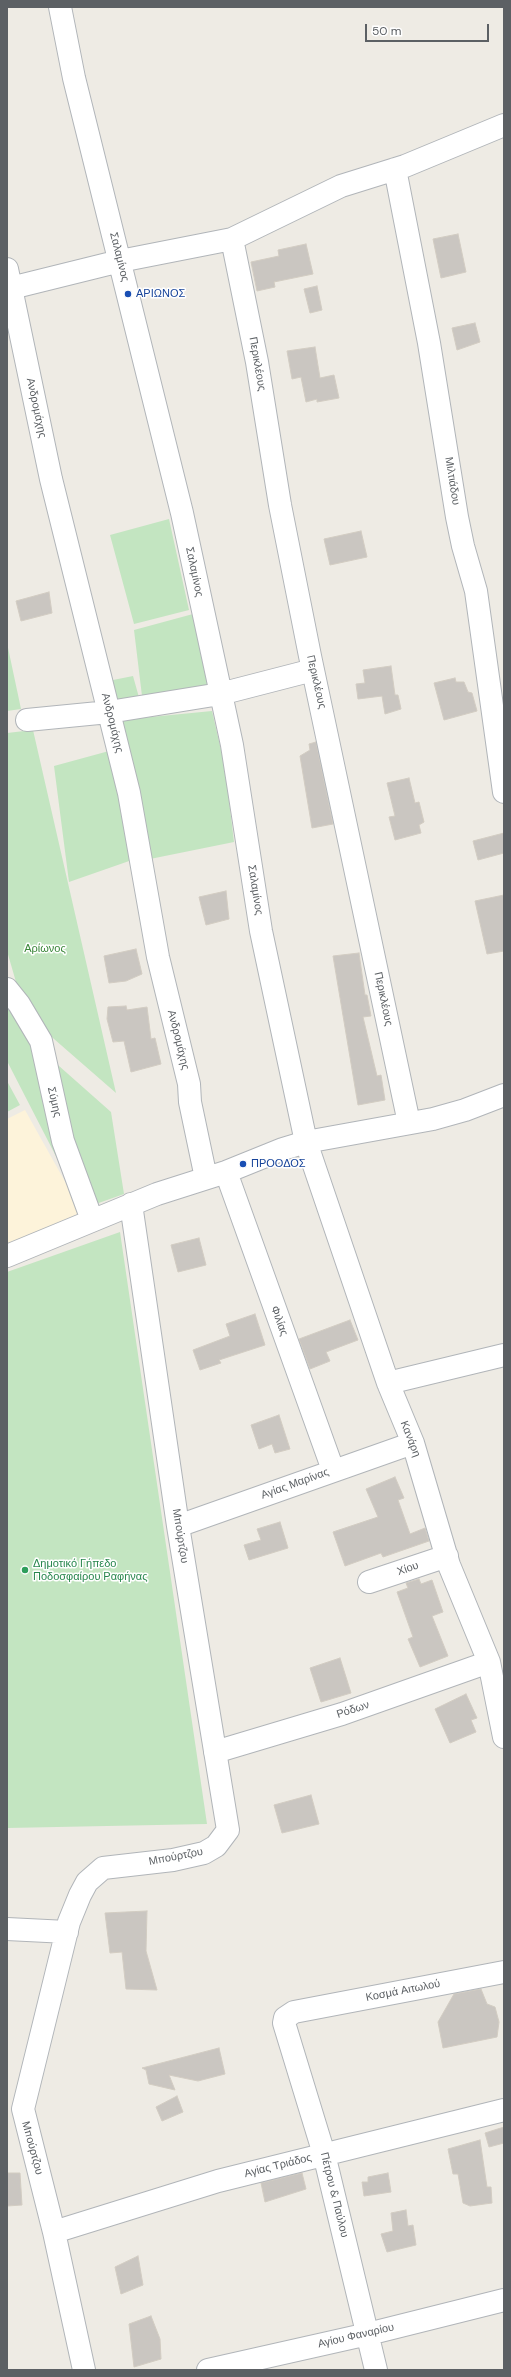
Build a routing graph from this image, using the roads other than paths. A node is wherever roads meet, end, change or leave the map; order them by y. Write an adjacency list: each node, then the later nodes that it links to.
1 (60, 7): 5 (street, Σαλαμίνος)
2 (504, 125): 3 (street)
3 (395, 169): 4 (street); 11 (street, Μιλτιάδου)
4 (232, 239): 5 (street); 7 (street, Περικλέους)
5 (120, 261): 6 (street); 8 (street, Σαλαμίνος)
6 (8, 282): 9 (street, Ανδρομάχης)
7 (313, 670): 8 (street); 14 (street, Περικλέους)
8 (220, 694): 9 (street); 15 (street, Σαλαμίνος)
9 (109, 712): 10 (street); 16 (street, Ανδρομάχης)
10 (28, 720)
11 (504, 792)
12 (7, 989): 18 (street, Σύμης)
13 (504, 1095): 14 (street)
14 (409, 1123): 15 (street)
15 (306, 1142): 16 (street); 21 (street, Κανάρη)
16 (216, 1175): 17 (street); 23 (street, Φιλίας)
17 (131, 1204): 18 (street); 24 (street, Μπούρτζου)
18 (92, 1220): 19 (street)
19 (7, 1256)
20 (504, 1356): 21 (street)
21 (388, 1384): 22 (street, Κανάρη)
22 (413, 1443): 23 (street, Αγίας Μαρίνας); 25 (street, Κανάρη)
23 (332, 1470): 24 (street, Αγίας Μαρίνας)
24 (178, 1526): 30 (street, Μπούρτζου)
25 (448, 1556): 26 (street, Χίου); 27 (street, Κανάρη)
26 (369, 1582)
27 (489, 1662): 28 (street, Κανάρη); 30 (street, Ρόδων)
28 (501, 1711): 29 (street, Κανάρη)
29 (504, 1737)
30 (215, 1752): 32 (street, Μπούρτζου)
31 (7, 1929): 32 (street)
32 (67, 1932): 37 (street, Μπούρτζου)
33 (504, 1972): 34 (street, Κοσμά Αιτωλού)
34 (303, 2010): 36 (street, Πέτρου & Παύλου)
35 (504, 2110): 36 (street, Αγίας Τριάδος)
36 (324, 2154): 37 (street, Αγίας Τριάδος); 39 (street, Πέτρου & Παύλου)
37 (54, 2232): 40 (street, Μπούρτζου)
38 (504, 2300): 39 (street, Αγίου Φαναρίου)
39 (368, 2334): 41 (street, Αγίου Φαναρίου); 42 (street, Πέτρου & Παύλου)
40 (84, 2370)
41 (208, 2370)
42 (376, 2370)

